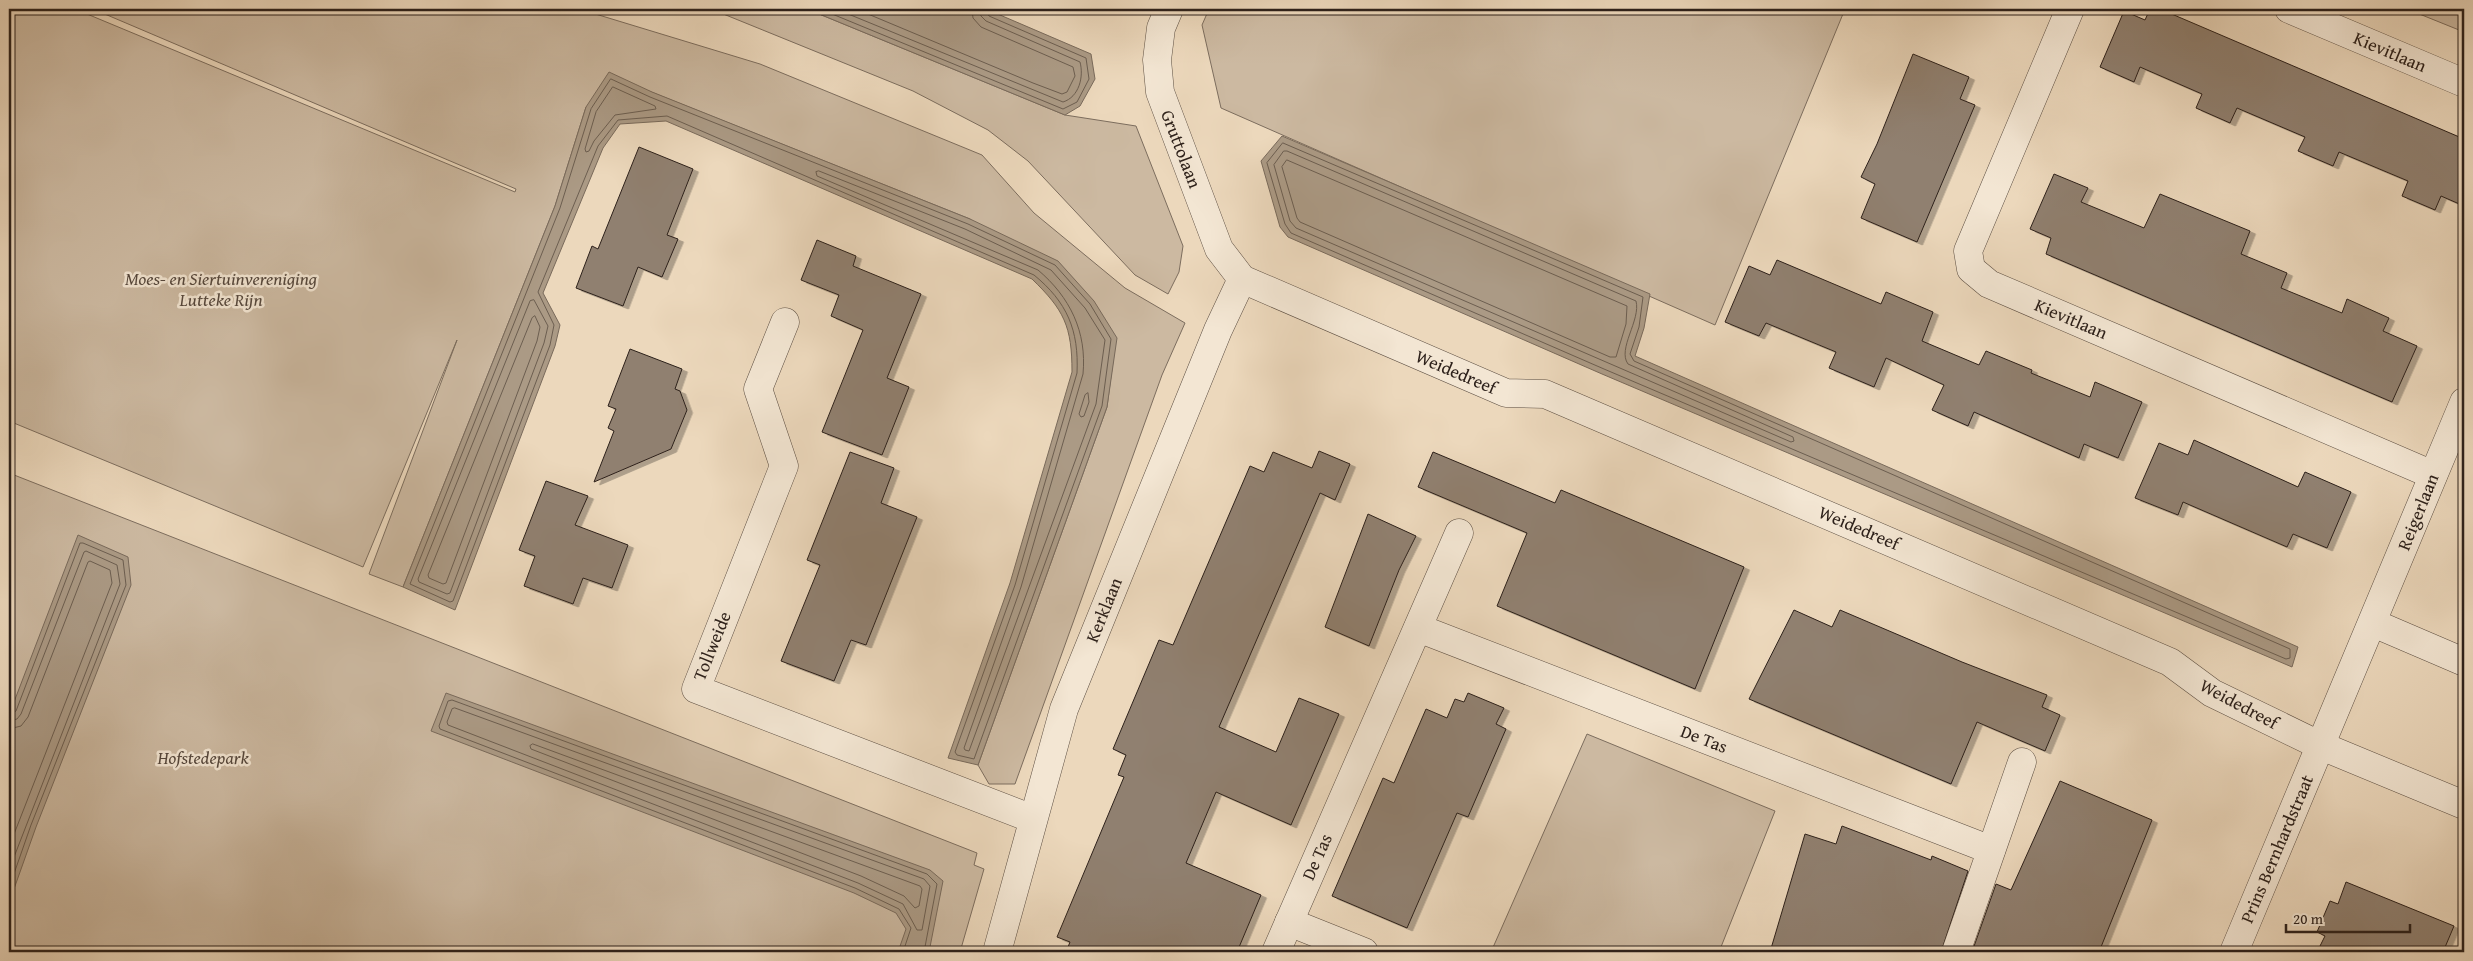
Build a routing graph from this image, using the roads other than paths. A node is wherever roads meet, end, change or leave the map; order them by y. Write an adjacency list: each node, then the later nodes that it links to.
1 (1169, 9): 5 (street, Gruttolaan)
2 (2070, 9): 8 (street, Kievitlaan)
3 (2289, 9): 4 (street, Kievitlaan)
4 (2464, 83)
5 (1242, 280): 13 (street, Weidedreef); 16 (street, Kerklaan)
6 (785, 322): 16 (street, Tollweide)
7 (2464, 402): 8 (street, Reigerlaan)
8 (2434, 475): 10 (street, Reigerlaan)
9 (1459, 533): 11 (street, De Tas)
10 (2373, 623): 12 (street); 13 (street, Reigerlaan)
11 (1418, 628): 17 (street, De Tas); 18 (street, De Tas)
12 (2464, 662)
13 (2320, 745): 15 (street, Weidedreef); 23 (street, Prins Bernhardstraat)
14 (2022, 762): 17 (street)
15 (2464, 805)
16 (1033, 819): 19 (street, Kerklaan)
17 (1991, 850): 22 (street)
18 (1289, 922): 20 (street, De Tas); 21 (street)
19 (998, 952)
20 (1276, 952)
21 (1364, 952)
22 (1956, 952)
23 (2234, 952)

